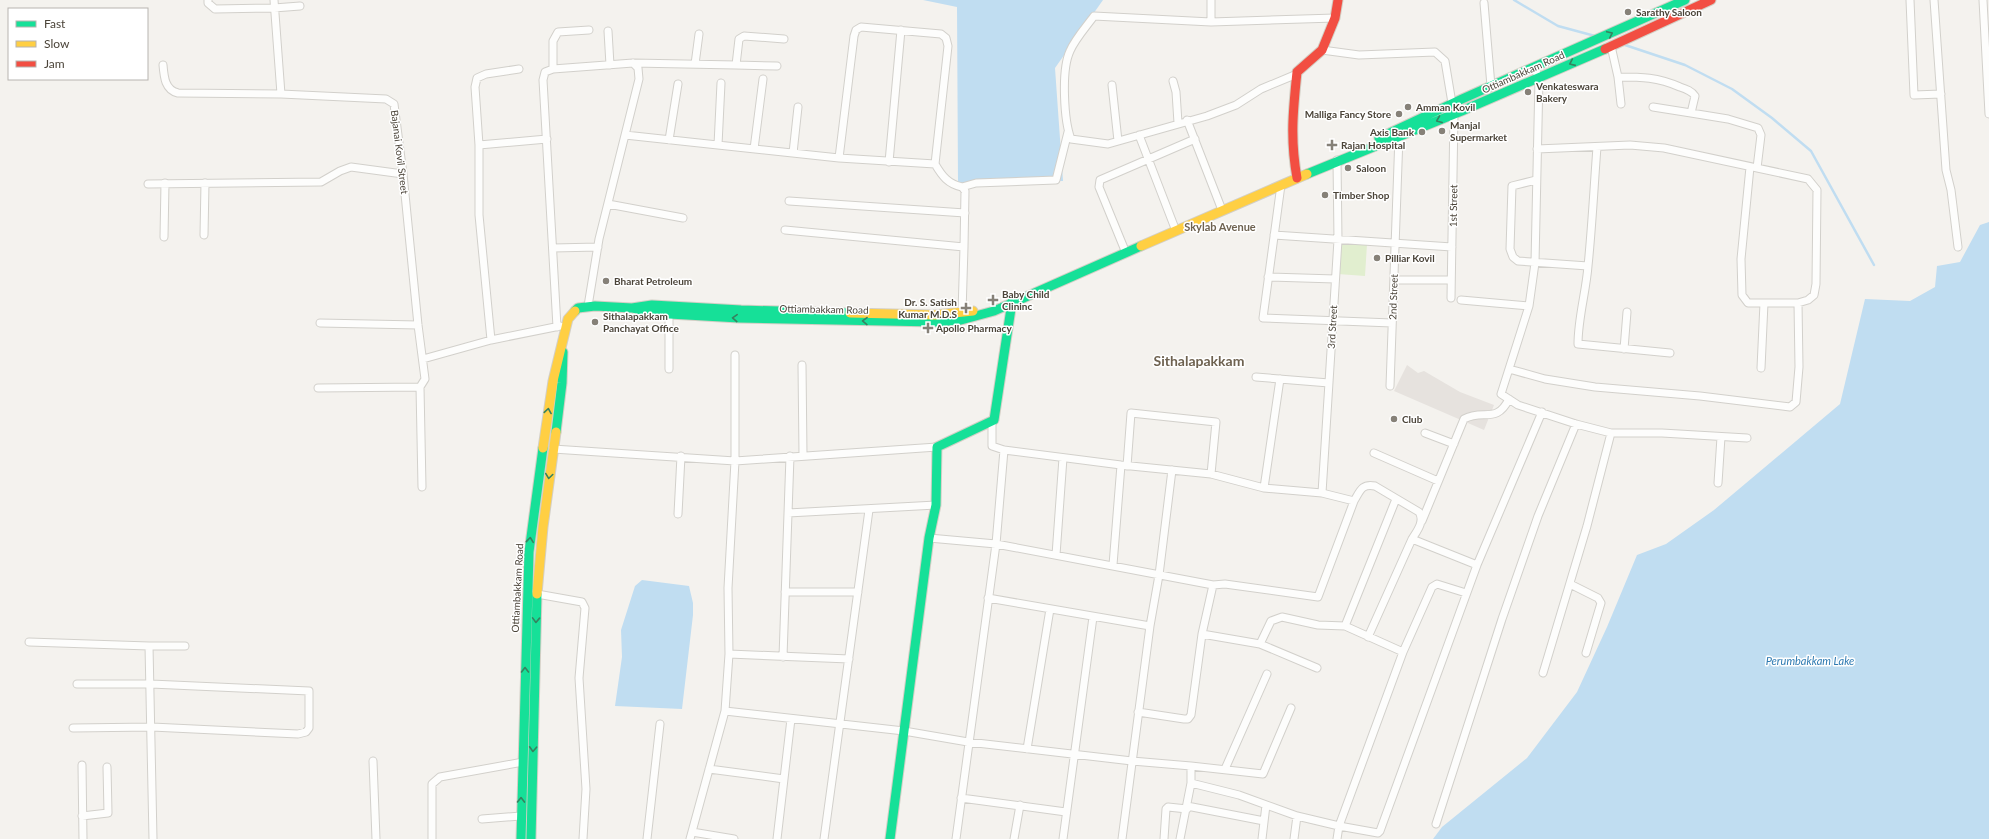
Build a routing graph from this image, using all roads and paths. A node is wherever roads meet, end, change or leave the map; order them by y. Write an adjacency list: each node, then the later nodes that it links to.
1 (208, 0): 12 (street)
2 (274, 0): 12 (street)
3 (1211, 0): 14 (street)
4 (1338, 0): 13 (street)
5 (1685, 0): 28 (street, Ottiambakkam Road, one-way to 5)
6 (1710, 0): 20 (street, Ottiambakkam Road)
7 (1910, 0): 41 (street)
8 (1934, 0): 41 (street)
9 (1983, 0): 48 (street)
10 (1484, 3): 39 (street)
11 (300, 6): 12 (street)
12 (274, 8): 40 (street)
13 (1335, 18): 14 (street); 21 (street)
14 (1211, 22): 51 (street)
15 (589, 30): 29 (street)
16 (901, 30): 65 (street); 68 (street); 69 (street)
17 (608, 31): 25 (street)
18 (699, 34): 23 (street)
19 (784, 39): 26 (street)
20 (1612, 46): 32 (street); 33 (street, Ottiambakkam Road, one-way to 33)
21 (1322, 50): 31 (street); 42 (street)
22 (633, 63): 23 (street); 25 (street); 52 (street)
23 (695, 64): 26 (street)
24 (163, 65): 40 (street)
25 (610, 65): 29 (street)
26 (736, 65): 27 (street)
27 (777, 66)
28 (1534, 67): 33 (street); 39 (street, Ottiambakkam Road)
29 (553, 68): 55 (street)
30 (519, 69): 59 (street)
31 (1297, 74): 49 (street); 72 (street)
32 (1618, 77): 43 (street); 46 (street)
33 (1539, 78): 47 (street, Ottiambakkam Road); 63 (street)
34 (763, 79): 62 (street)
35 (1173, 81): 50 (street)
36 (722, 83): 60 (street)
37 (678, 84): 57 (street)
38 (1112, 86): 58 (street)
39 (1491, 86): 42 (street, Ottiambakkam Road)
40 (281, 94): 71 (street, Bajanai Kovil Street)
41 (1941, 94): 94 (street)
42 (1452, 103): 67 (street, Ottiambakkam Road)
43 (1621, 104)
44 (798, 107): 64 (street)
45 (1653, 107): 46 (street)
46 (1691, 113): 70 (street)
47 (1454, 114): 54 (street, Ottiambakkam Road, one-way to 54); 93 (street, 1st Street)
48 (1989, 114)
49 (1188, 120): 50 (street); 56 (street)
50 (1178, 123): 53 (street)
51 (1068, 132): 58 (street); 78 (street)
52 (625, 135): 57 (street); 80 (street)
53 (1138, 135): 58 (street); 66 (street)
54 (1399, 136): 67 (street, Ottiambakkam Road); 90 (street, 2nd Street)
55 (547, 139): 59 (street); 95 (street)
56 (1195, 139): 66 (street); 81 (street)
57 (669, 140): 60 (street)
58 (1118, 141)
59 (479, 145): 119 (street)
60 (718, 145): 62 (street)
61 (1597, 147): 63 (street); 70 (street); 98 (street)
62 (754, 149): 64 (street)
63 (1537, 149): 73 (street)
64 (793, 153): 65 (street)
65 (839, 158): 68 (street)
66 (1148, 158): 85 (street); 96 (street)
67 (1340, 159): 72 (street, Ottiambakkam Road); 89 (street, 3rd Street)
68 (889, 162): 69 (street)
69 (935, 164): 78 (street)
70 (1753, 168): 106 (street); 107 (street)
71 (403, 174): 74 (street); 117 (street, Bajanai Kovil Street)
72 (1297, 178): 77 (street, Ottiambakkam Road)
73 (1536, 180): 97 (street); 97 (street)
74 (205, 183): 76 (street); 86 (street)
75 (148, 184): 76 (street)
76 (165, 184): 88 (street)
77 (1281, 185): 81 (street, Ottiambakkam Road); 87 (street)
78 (962, 187): 82 (street)
79 (789, 201): 82 (street)
80 (608, 204): 83 (street); 91 (street)
81 (1222, 210): 85 (street, Ottiambakkam Road)
82 (965, 213): 92 (street)
83 (683, 218)
84 (785, 230): 92 (street)
85 (1176, 231): 96 (street, Ottiambakkam Road)
86 (204, 235)
87 (1274, 235): 89 (street); 99 (street)
88 (164, 237)
89 (1338, 240): 90 (street); 100 (street, 3rd Street)
90 (1395, 243): 93 (street); 101 (street, 2nd Street)
91 (598, 247): 95 (street); 108 (street)
92 (964, 247): 112 (street)
93 (1452, 247): 102 (street, 1st Street)
94 (1958, 247)
95 (553, 248): 118 (street)
96 (1126, 253): 105 (street, Ottiambakkam Road)
97 (1535, 263): 98 (street); 109 (street)
98 (1588, 266): 121 (street)
99 (1268, 277): 100 (street); 114 (street)
100 (1335, 279): 114 (street, 3rd Street)
101 (1394, 280): 102 (street); 116 (street, 2nd Street)
102 (1451, 280): 103 (street, 1st Street)
103 (1450, 298)
104 (1461, 300): 109 (street)
105 (1012, 302): 112 (street, Ottiambakkam Road); 113 (street, Ottiambakkam Road, one-way to 113); 137 (street)
106 (1764, 303): 107 (street); 126 (street)
107 (1798, 303): 128 (street)
108 (588, 306): 110 (street, Ottiambakkam Road); 118 (street, Ottiambakkam Road)
109 (1529, 306): 128 (street)
110 (632, 308): 112 (street, Ottiambakkam Road); 113 (street, Ottiambakkam Road)
111 (1627, 312): 121 (street)
112 (962, 313)
113 (670, 314): 127 (street)
114 (1333, 321): 116 (street); 131 (street, 3rd Street)
115 (320, 323): 117 (street)
116 (1392, 323): 132 (street, 2nd Street)
117 (418, 325): 124 (street, Bajanai Kovil Street)
118 (561, 326): 119 (street); 120 (street, Ottiambakkam Road)
119 (491, 340): 124 (street)
120 (563, 340): 145 (street, Ottiambakkam Road); 216 (street, Ottiambakkam Road, one-way to 120)
121 (1624, 349): 122 (street)
122 (1670, 353)
123 (735, 355): 152 (street)
124 (422, 359): 133 (street, Bajanai Kovil Street)
125 (802, 365): 148 (street)
126 (1761, 368)
127 (669, 369)
128 (1509, 369): 135 (street)
129 (1256, 377): 130 (street)
130 (1280, 379): 131 (street); 159 (street)
131 (1329, 383): 160 (street, 3rd Street)
132 (1390, 386)
133 (420, 387): 134 (street); 158 (street, Bajanai Kovil Street)
134 (318, 388)
135 (1509, 399): 136 (street); 143 (street)
136 (1542, 412): 138 (street); 173 (street)
137 (992, 421): 144 (street); 146 (street)
138 (1576, 424): 140 (street); 234 (street)
139 (1425, 432): 143 (street)
140 (1611, 433): 141 (street); 175 (street)
141 (1722, 437): 142 (street); 157 (street)
142 (1746, 438)
143 (1454, 444): 156 (street)
144 (936, 447): 148 (street); 163 (street)
145 (553, 448): 149 (street); 179 (street, Ottiambakkam Road, one-way to 179)
146 (1004, 450): 151 (street); 170 (street)
147 (1374, 453): 156 (street)
148 (803, 455): 150 (street)
149 (681, 456): 152 (street); 166 (street)
150 (790, 456): 152 (street); 165 (street)
151 (1063, 458): 153 (street); 171 (street)
152 (735, 460): 194 (street)
153 (1124, 466): 154 (street); 155 (street); 172 (street)
154 (1172, 470): 155 (street); 174 (street)
155 (1211, 474): 159 (street)
156 (1438, 481): 167 (street)
157 (1718, 483)
158 (422, 487)
159 (1264, 488): 160 (street)
160 (1322, 493): 162 (street)
161 (1396, 499): 162 (street); 167 (street); 185 (street)
162 (1354, 501): 176 (street)
163 (936, 505): 164 (street); 168 (street)
164 (869, 510): 165 (street); 178 (street)
165 (788, 513): 177 (street)
166 (678, 514)
167 (1422, 521): 169 (street)
168 (929, 538): 170 (street); 210 (street)
169 (1412, 539): 173 (street); 187 (street)
170 (996, 544): 171 (street); 181 (street)
171 (1056, 555): 172 (street)
172 (1113, 565): 174 (street)
173 (1477, 565): 180 (street)
174 (1159, 575): 176 (street); 184 (street)
175 (1570, 584): 193 (street); 198 (street)
176 (1213, 585): 186 (street)
177 (785, 592): 178 (street); 195 (street)
178 (858, 592): 196 (street)
179 (537, 594): 242 (street, Ottiambakkam Road, one-way to 242); 243 (street)
180 (1466, 594): 192 (street); 235 (street)
181 (988, 598): 182 (street); 211 (street)
182 (1050, 609): 183 (street); 212 (street)
183 (1093, 617): 184 (street); 213 (street)
184 (1150, 626): 204 (street)
185 (1345, 626): 187 (street); 189 (street)
186 (1202, 634): 189 (street); 204 (street)
187 (1368, 637): 192 (street)
188 (29, 642): 190 (street)
189 (1260, 644): 197 (street)
190 (149, 646): 191 (street); 201 (street)
191 (185, 646)
192 (1403, 652): 235 (street)
193 (1586, 653)
194 (729, 654): 195 (street); 203 (street)
195 (783, 657): 196 (street)
196 (849, 660): 207 (street)
197 (1317, 668)
198 (1543, 672)
199 (1267, 674): 221 (street)
200 (77, 684): 201 (street)
201 (151, 684): 208 (street); 208 (street)
202 (1291, 708): 221 (street)
203 (725, 711): 205 (street); 220 (street)
204 (1138, 712): 215 (street)
205 (791, 719): 207 (street); 222 (street)
206 (660, 724): 244 (street)
207 (840, 725): 210 (street); 247 (street)
208 (152, 727): 209 (street); 238 (street)
209 (73, 728)
210 (904, 731): 211 (street); 248 (street)
211 (968, 742): 212 (street); 224 (street)
212 (1027, 748): 213 (street)
213 (1074, 754): 215 (street); 228 (street)
214 (373, 761): 239 (street)
215 (1132, 761): 218 (street); 252 (street)
216 (523, 762): 230 (street, Ottiambakkam Road, one-way to 216); 240 (street)
217 (82, 765): 229 (street)
218 (1191, 766): 221 (street); 223 (street)
219 (107, 767): 229 (street)
220 (708, 769): 222 (street); 236 (street)
221 (1225, 769)
222 (784, 779): 246 (street)
223 (1191, 783): 226 (street); 227 (street)
224 (961, 798): 225 (street); 249 (street)
225 (1020, 805): 228 (street); 250 (street)
226 (1266, 805): 231 (street); 233 (street)
227 (1187, 807): 233 (street); 253 (street); 254 (street)
228 (1066, 812): 251 (street)
229 (82, 816): 237 (street)
230 (521, 816): 232 (street); 241 (street, Ottiambakkam Road)
231 (1297, 816): 235 (street); 256 (street)
232 (482, 819)
233 (1264, 821): 255 (street)
234 (1436, 824)
235 (1339, 826): 257 (street)
236 (691, 836): 245 (street)
237 (83, 839)
238 (153, 839)
239 (376, 839)
240 (432, 839)
241 (521, 839)
242 (531, 839)
243 (583, 839)
244 (647, 839)
245 (729, 839)
246 (776, 839)
247 (824, 839)
248 (890, 839)
249 (956, 839)
250 (1014, 839)
251 (1063, 839)
252 (1122, 839)
253 (1164, 839)
254 (1180, 839)
255 (1262, 839)
256 (1294, 839)
257 (1337, 839)

